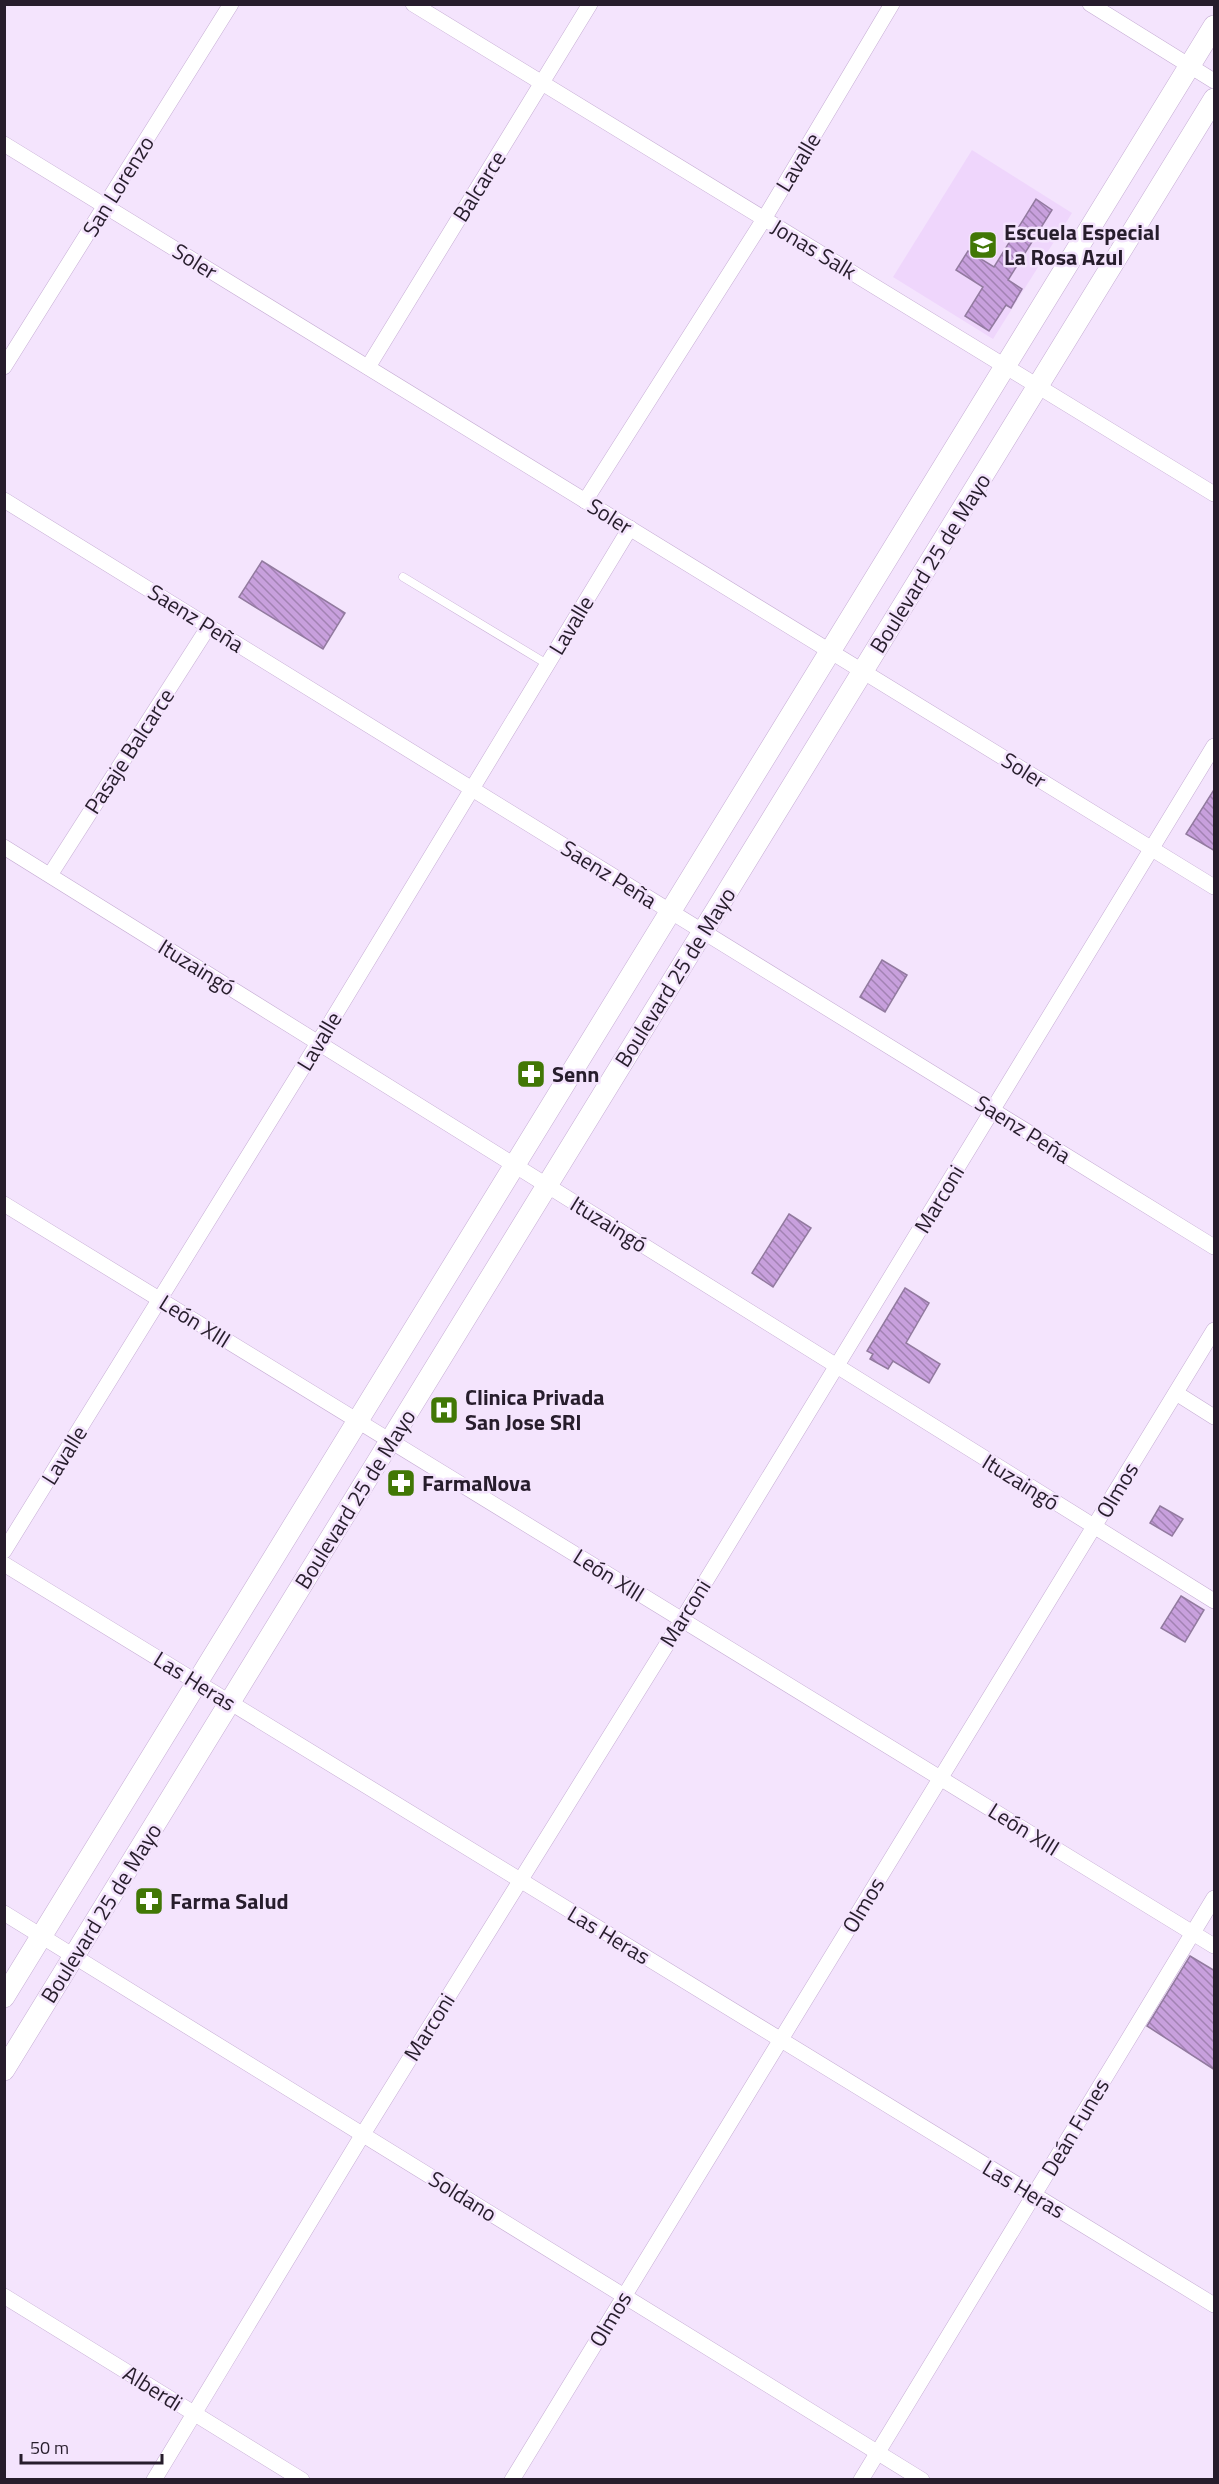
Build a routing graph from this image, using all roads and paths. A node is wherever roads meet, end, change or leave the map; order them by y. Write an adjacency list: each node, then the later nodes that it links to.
1 (231, 4): 12 (street, San Lorenzo)
2 (413, 4): 9 (street, Jonas Salk)
3 (590, 4): 9 (street, Balcarce)
4 (892, 4): 13 (street, Lavalle)
5 (1090, 4): 7 (street)
6 (1215, 26): 7 (street, Boulevard 25 de Mayo)
7 (1190, 66): 8 (street); 14 (street, Boulevard 25 de Mayo)
8 (1215, 81)
9 (541, 84): 13 (street, Jonas Salk); 16 (street, Balcarce)
10 (1215, 99): 17 (street, Boulevard 25 de Mayo)
11 (4, 144): 12 (street, Soler)
12 (105, 206): 15 (street, San Lorenzo); 16 (street, Soler)
13 (764, 219): 14 (street, Jonas Salk); 20 (street, Lavalle)
14 (1006, 366): 17 (street, Jonas Salk); 24 (street, Boulevard 25 de Mayo)
15 (4, 367)
16 (368, 367): 20 (street, Soler)
17 (1038, 386): 18 (street, Jonas Salk); 26 (street, Boulevard 25 de Mayo)
18 (1215, 494)
19 (4, 500): 23 (street, Saenz Peña)
20 (585, 501): 21 (street, Soler)
21 (630, 528): 24 (street, Soler); 25 (street, Lavalle)
22 (403, 577): 25 (lane)
23 (209, 626): 28 (street, Saenz Peña); 31 (street, Pasaje Balcarce)
24 (830, 651): 26 (street, Soler); 33 (street, Boulevard 25 de Mayo)
25 (547, 664): 28 (street, Lavalle)
26 (863, 671): 30 (street, Soler); 34 (street, Boulevard 25 de Mayo)
27 (1215, 746): 30 (street, Marconi)
28 (471, 789): 33 (street, Saenz Peña); 35 (street, Lavalle)
29 (4, 847): 31 (street, Ituzaingó)
30 (1152, 849): 32 (street, Soler); 36 (street, Marconi)
31 (50, 875): 35 (street, Ituzaingó)
32 (1215, 887)
33 (670, 912): 34 (street, Saenz Peña); 37 (street, Boulevard 25 de Mayo)
34 (703, 932): 36 (street, Saenz Peña); 38 (street, Boulevard 25 de Mayo)
35 (318, 1043): 37 (street, Ituzaingó); 41 (street, Lavalle)
36 (992, 1110): 40 (street, Saenz Peña); 43 (street, Marconi)
37 (515, 1165): 38 (street, Ituzaingó); 46 (street, Boulevard 25 de Mayo)
38 (548, 1186): 43 (street, Ituzaingó); 47 (street, Boulevard 25 de Mayo)
39 (4, 1204): 41 (street, León XIII)
40 (1215, 1247)
41 (160, 1299): 46 (street, León XIII); 49 (street, Lavalle)
42 (1215, 1330): 44 (street, Olmos)
43 (836, 1366): 48 (street, Ituzaingó); 52 (street, Marconi)
44 (1176, 1393): 45 (street); 48 (street, Olmos)
45 (1215, 1417)
46 (358, 1421): 47 (street, León XIII); 53 (street, Boulevard 25 de Mayo)
47 (391, 1441): 52 (street, León XIII); 54 (street, Boulevard 25 de Mayo)
48 (1094, 1527): 51 (street, Ituzaingó); 55 (street, Olmos)
49 (4, 1551)
50 (4, 1564): 53 (street, Las Heras)
51 (1215, 1601)
52 (682, 1620): 55 (street, León XIII); 56 (street, Marconi)
53 (198, 1683): 54 (street, Las Heras); 60 (street, Boulevard 25 de Mayo)
54 (230, 1702): 56 (street, Las Heras); 62 (street, Boulevard 25 de Mayo)
55 (941, 1778): 59 (street, León XIII); 64 (street, Olmos)
56 (520, 1880): 64 (street, Las Heras); 66 (street, Marconi)
57 (1215, 1898): 59 (street, Deán Funes)
58 (4, 1912): 60 (street, Soldano)
59 (1193, 1933): 61 (street, León XIII); 67 (street, Deán Funes)
60 (42, 1936): 62 (street, Soldano); 63 (street, Boulevard 25 de Mayo)
61 (1215, 1946)
62 (75, 1956): 65 (street, Boulevard 25 de Mayo); 66 (street, Soldano)
63 (4, 1997)
64 (781, 2040): 67 (street, Las Heras); 69 (street, Olmos)
65 (4, 2070)
66 (363, 2134): 69 (street, Soldano); 71 (street, Marconi)
67 (1034, 2195): 70 (street, Las Heras); 72 (street, Deán Funes)
68 (4, 2296): 71 (street, Alberdi)
69 (625, 2296): 72 (street, Soldano); 75 (street, Olmos)
70 (1215, 2305)
71 (194, 2413): 73 (street, Marconi); 74 (street, Alberdi)
72 (878, 2452): 76 (street, Deán Funes); 77 (street, Soldano)
73 (154, 2480)
74 (302, 2480)
75 (512, 2480)
76 (861, 2480)
77 (922, 2480)

